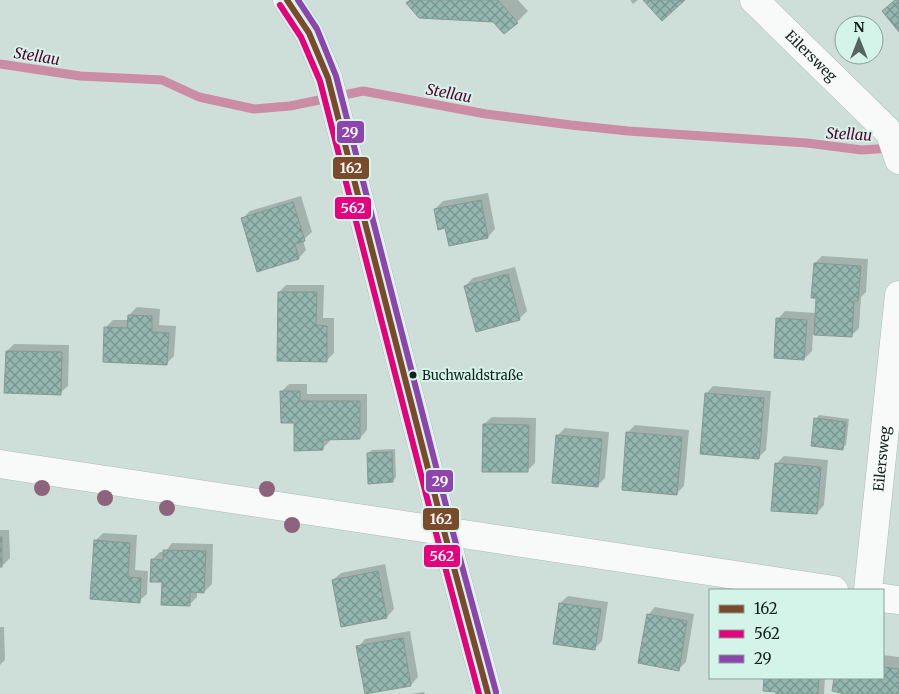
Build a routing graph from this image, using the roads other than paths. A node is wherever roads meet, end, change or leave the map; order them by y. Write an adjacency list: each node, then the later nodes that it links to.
1 (287, 0): 6 (street)
2 (754, 0): 3 (street, Eilersweg)
3 (899, 160)
4 (899, 295): 8 (street, Eilersweg)
5 (0, 464): 6 (street)
6 (444, 531): 7 (street); 11 (street)
7 (827, 589)
8 (868, 589)
9 (884, 598): 10 (street)
10 (899, 600)
11 (488, 694)

